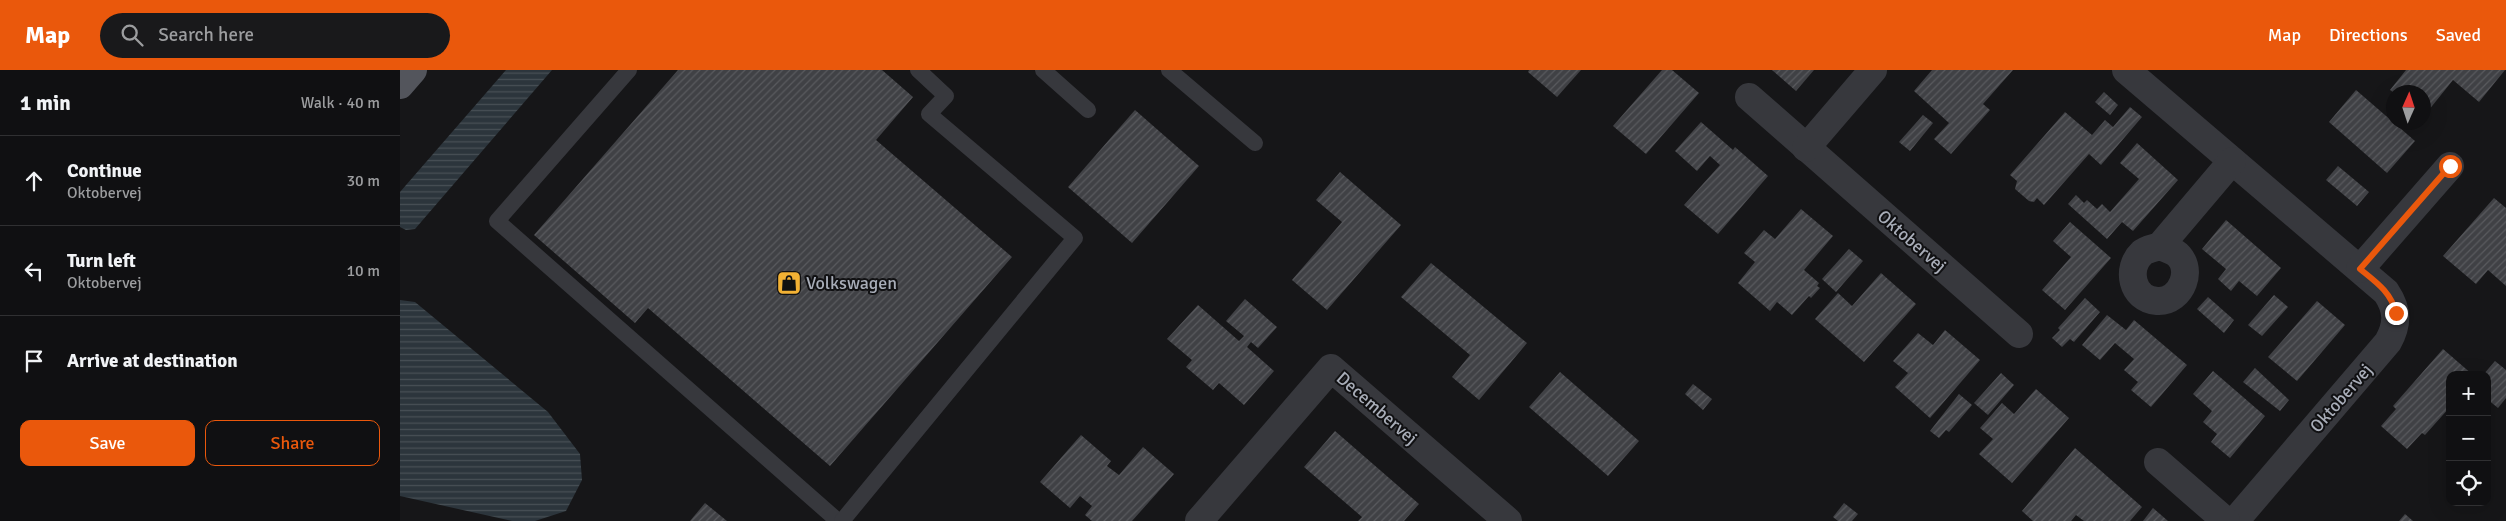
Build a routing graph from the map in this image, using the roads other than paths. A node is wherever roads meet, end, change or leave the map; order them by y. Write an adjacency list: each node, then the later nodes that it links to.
1 (413, 70): 8 (main road)
2 (629, 70): 19 (lane)
3 (918, 70): 20 (lane)
4 (1043, 70): 10 (lane)
5 (1169, 70): 11 (lane)
6 (1873, 70): 12 (street)
7 (2126, 70): 13 (street, Oktobervej)
8 (400, 85)
9 (1749, 97): 12 (street, Oktobervej)
10 (1088, 110)
11 (1255, 143)
12 (1806, 148): 17 (street, Oktobervej)
13 (2232, 161): 15 (street); 16 (street, Oktobervej)
14 (2450, 166): 16 (street)
15 (2160, 246)
16 (2360, 269): 24 (street, Oktobervej)
17 (2019, 334)
18 (2158, 462): 23 (street)
19 (838, 521)
20 (842, 521)
21 (1199, 521): 22 (street, Decembervej)
22 (1508, 521)
23 (2226, 521)
24 (2235, 521)

